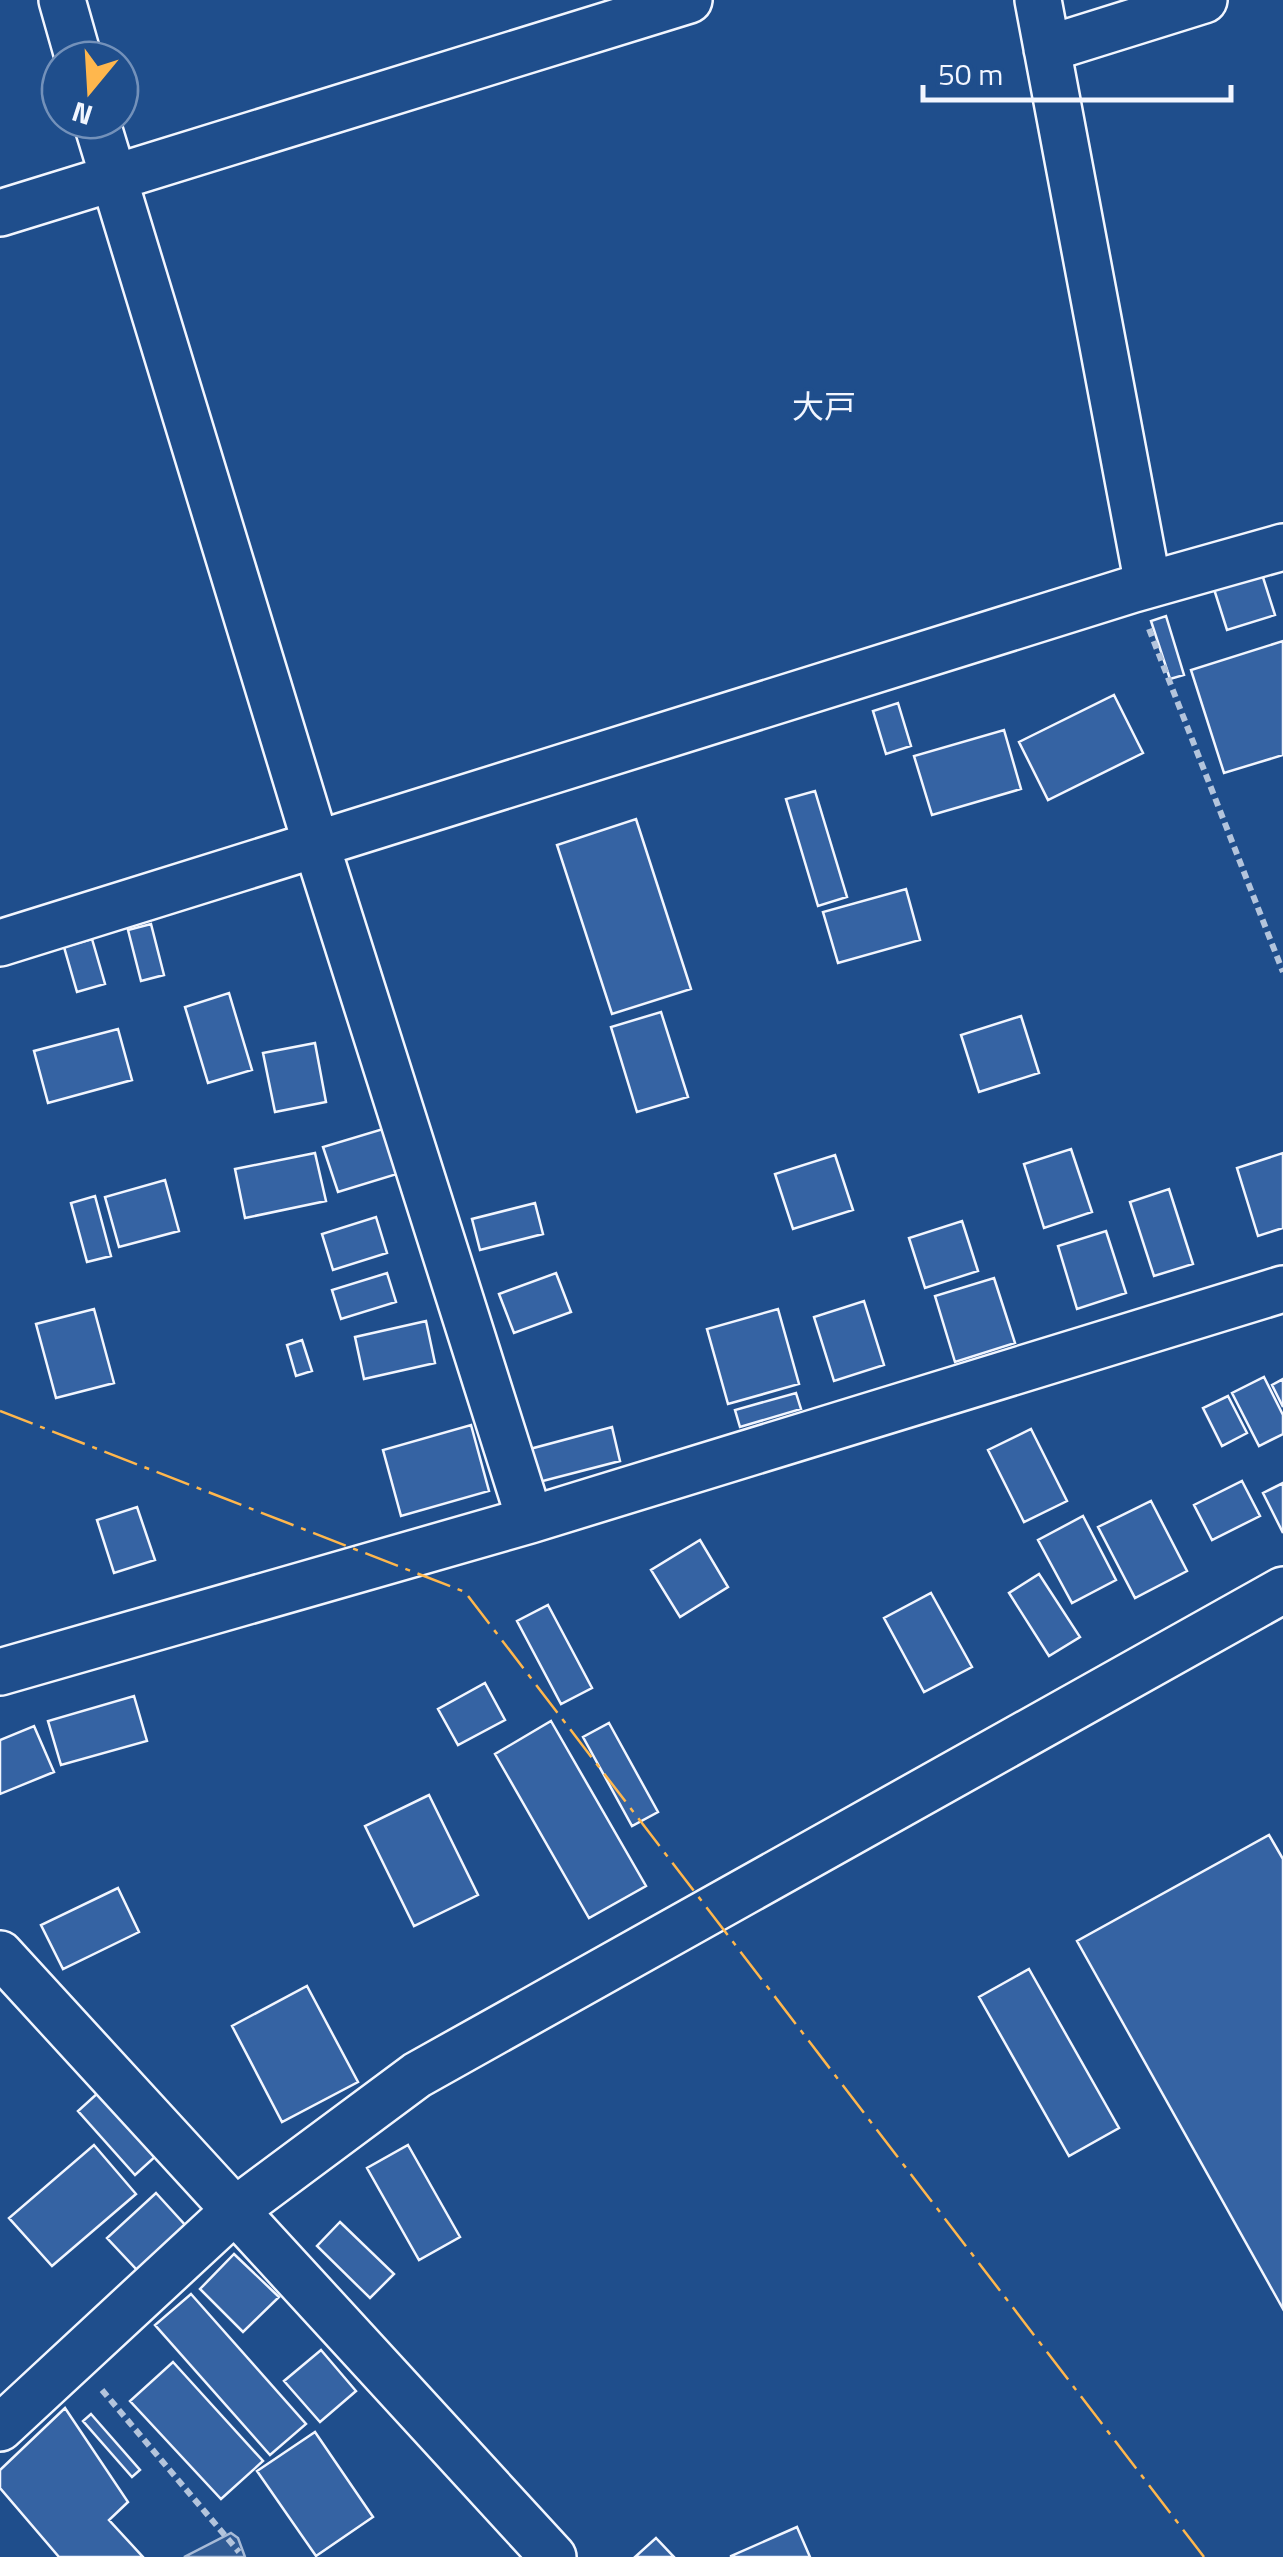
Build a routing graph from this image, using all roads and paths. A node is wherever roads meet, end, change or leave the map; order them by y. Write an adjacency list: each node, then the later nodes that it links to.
1 (62, 0): 5 (street)
2 (689, 0): 8 (street)
3 (1038, 0): 6 (street)
4 (1204, 0): 6 (street)
5 (73, 40)
6 (1047, 49): 11 (street)
7 (102, 140): 8 (street)
8 (112, 178): 9 (street); 12 (street)
9 (0, 213)
10 (1283, 547): 11 (street)
11 (1141, 586): 12 (street); 14 (path)
12 (317, 847): 13 (street); 16 (street)
13 (0, 944)
14 (1283, 972)
15 (1283, 1289): 16 (street)
16 (530, 1520): 18 (street)
17 (1283, 1590): 20 (street)
18 (0, 1672)
19 (0, 1954): 20 (street)
20 (234, 2211): 21 (street); 24 (street)
21 (75, 2358): 22 (street); 23 (path)
22 (0, 2428)
23 (239, 2552)
24 (554, 2557)

